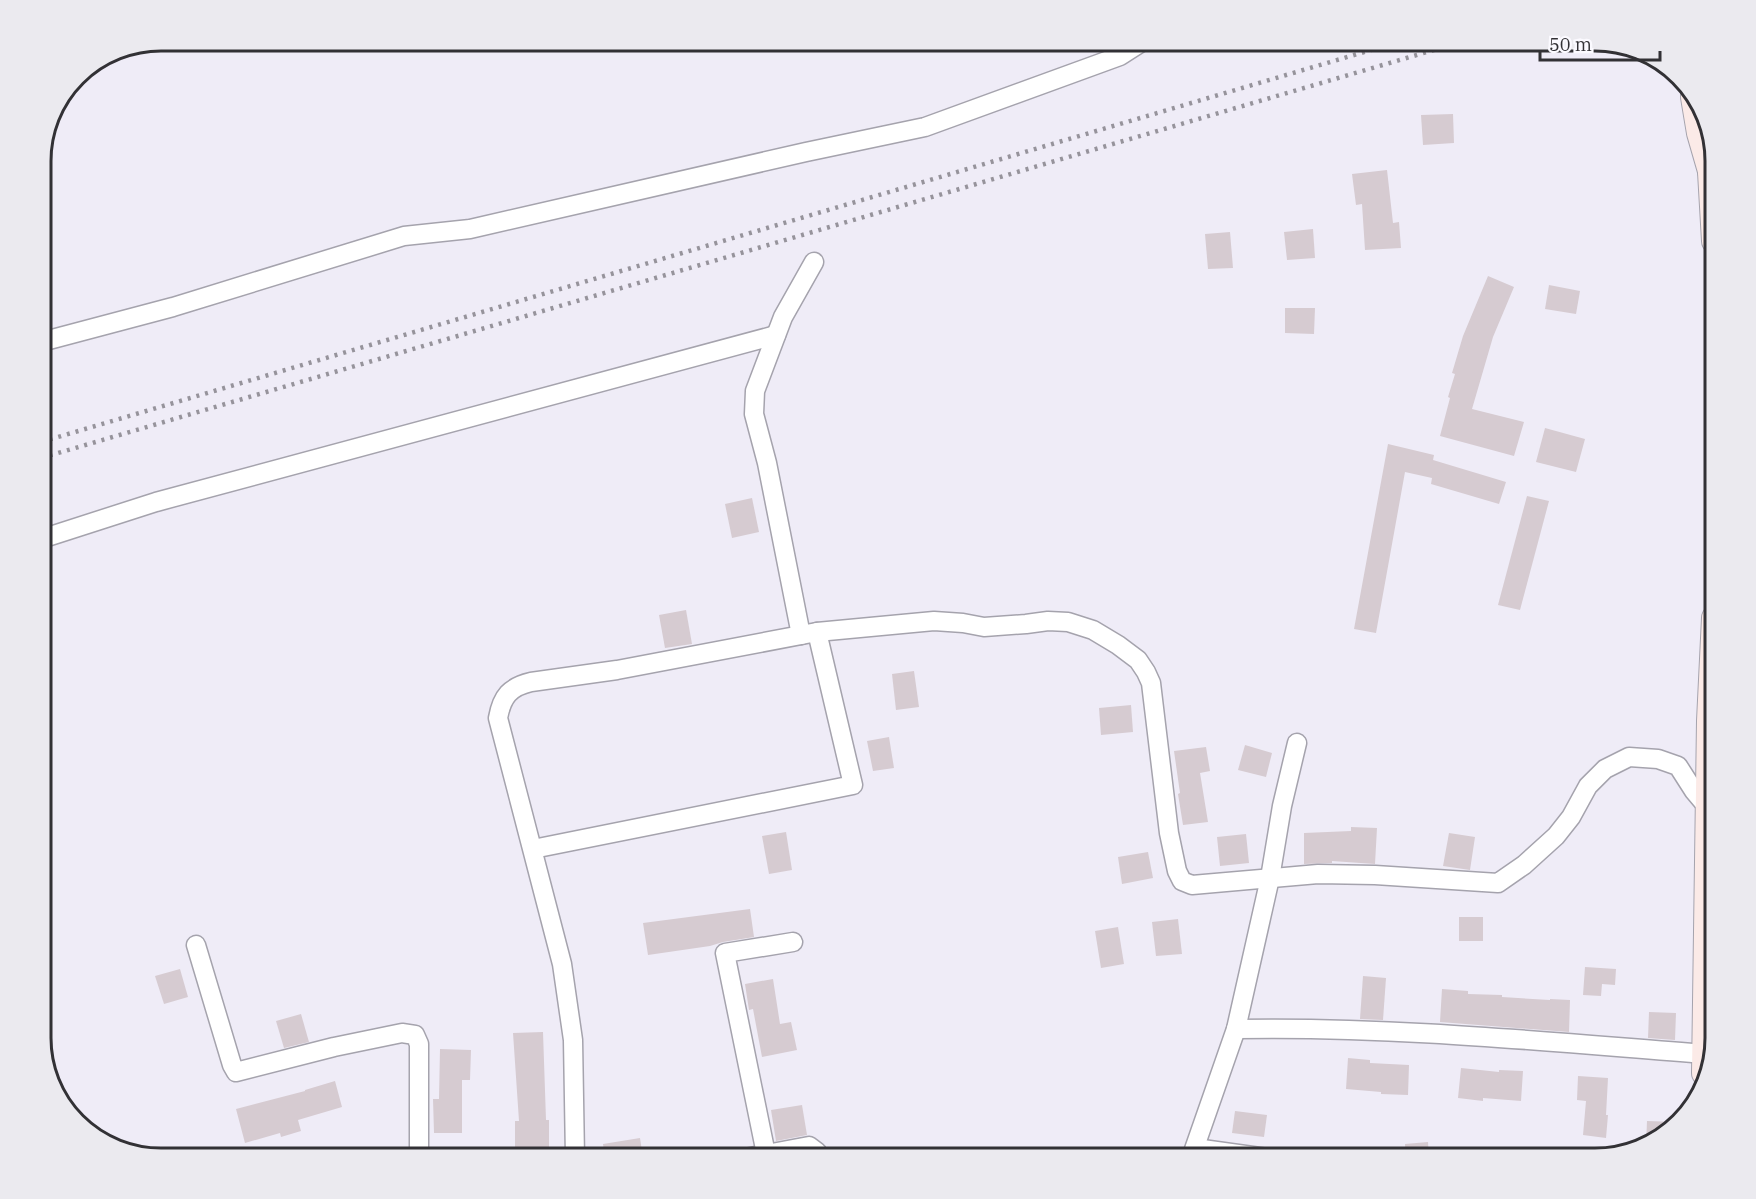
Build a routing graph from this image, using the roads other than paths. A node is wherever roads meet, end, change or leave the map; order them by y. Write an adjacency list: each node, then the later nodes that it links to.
1 (1128, 51): 6 (street)
2 (1698, 124): 3 (main road)
3 (1702, 139)
4 (813, 262): 5 (street)
5 (776, 335): 7 (street); 8 (street)
6 (51, 339)
7 (51, 536)
8 (809, 633): 11 (street); 11 (street); 12 (street)
9 (1298, 743): 12 (street)
10 (1705, 804): 12 (street)
11 (533, 849): 18 (street)
12 (1270, 878): 15 (street)
13 (793, 942): 19 (street)
14 (196, 945): 17 (street)
15 (1236, 1029): 16 (street); 20 (street)
16 (1702, 1063)
17 (419, 1148)
18 (575, 1148)
19 (765, 1148)
20 (1195, 1148)

